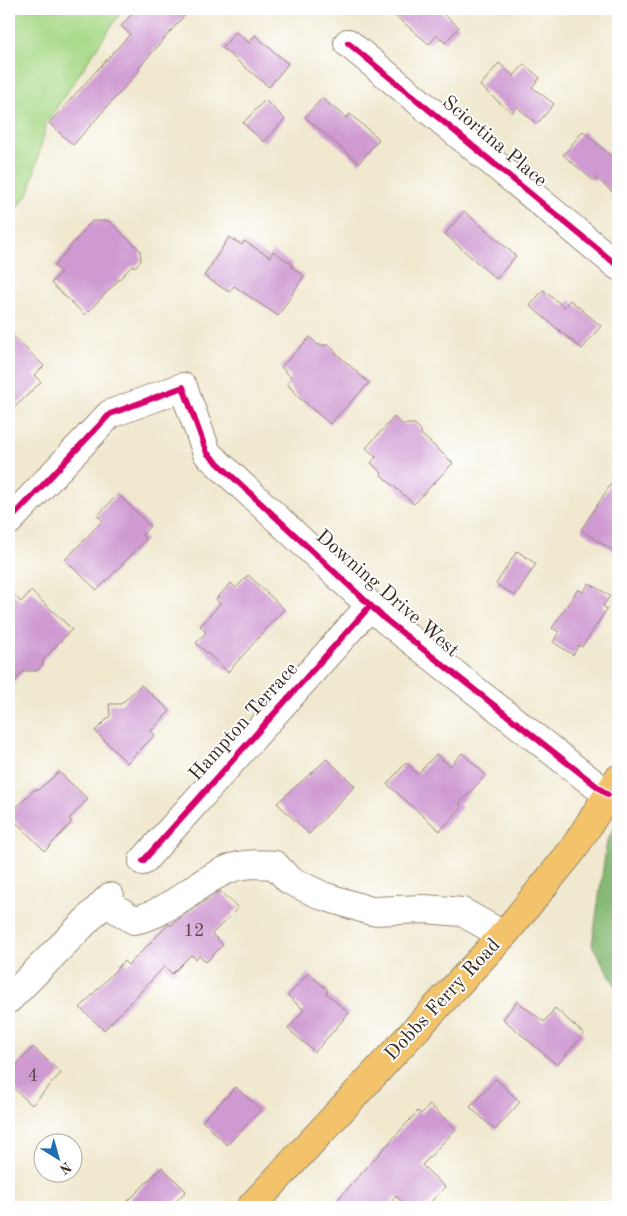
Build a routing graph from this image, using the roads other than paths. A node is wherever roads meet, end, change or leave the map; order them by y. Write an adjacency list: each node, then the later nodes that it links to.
1 (348, 43): 2 (street, Sciortina Place)
2 (618, 266)
3 (9, 521): 4 (street, Downing Drive West)
4 (370, 606): 5 (street, Downing Drive West); 6 (street, Hampton Terrace)
5 (613, 787): 7 (main road, Dobbs Ferry Road)
6 (143, 861)
7 (503, 934): 8 (street); 9 (main road, Dobbs Ferry Road)
8 (9, 999)
9 (250, 1207)

